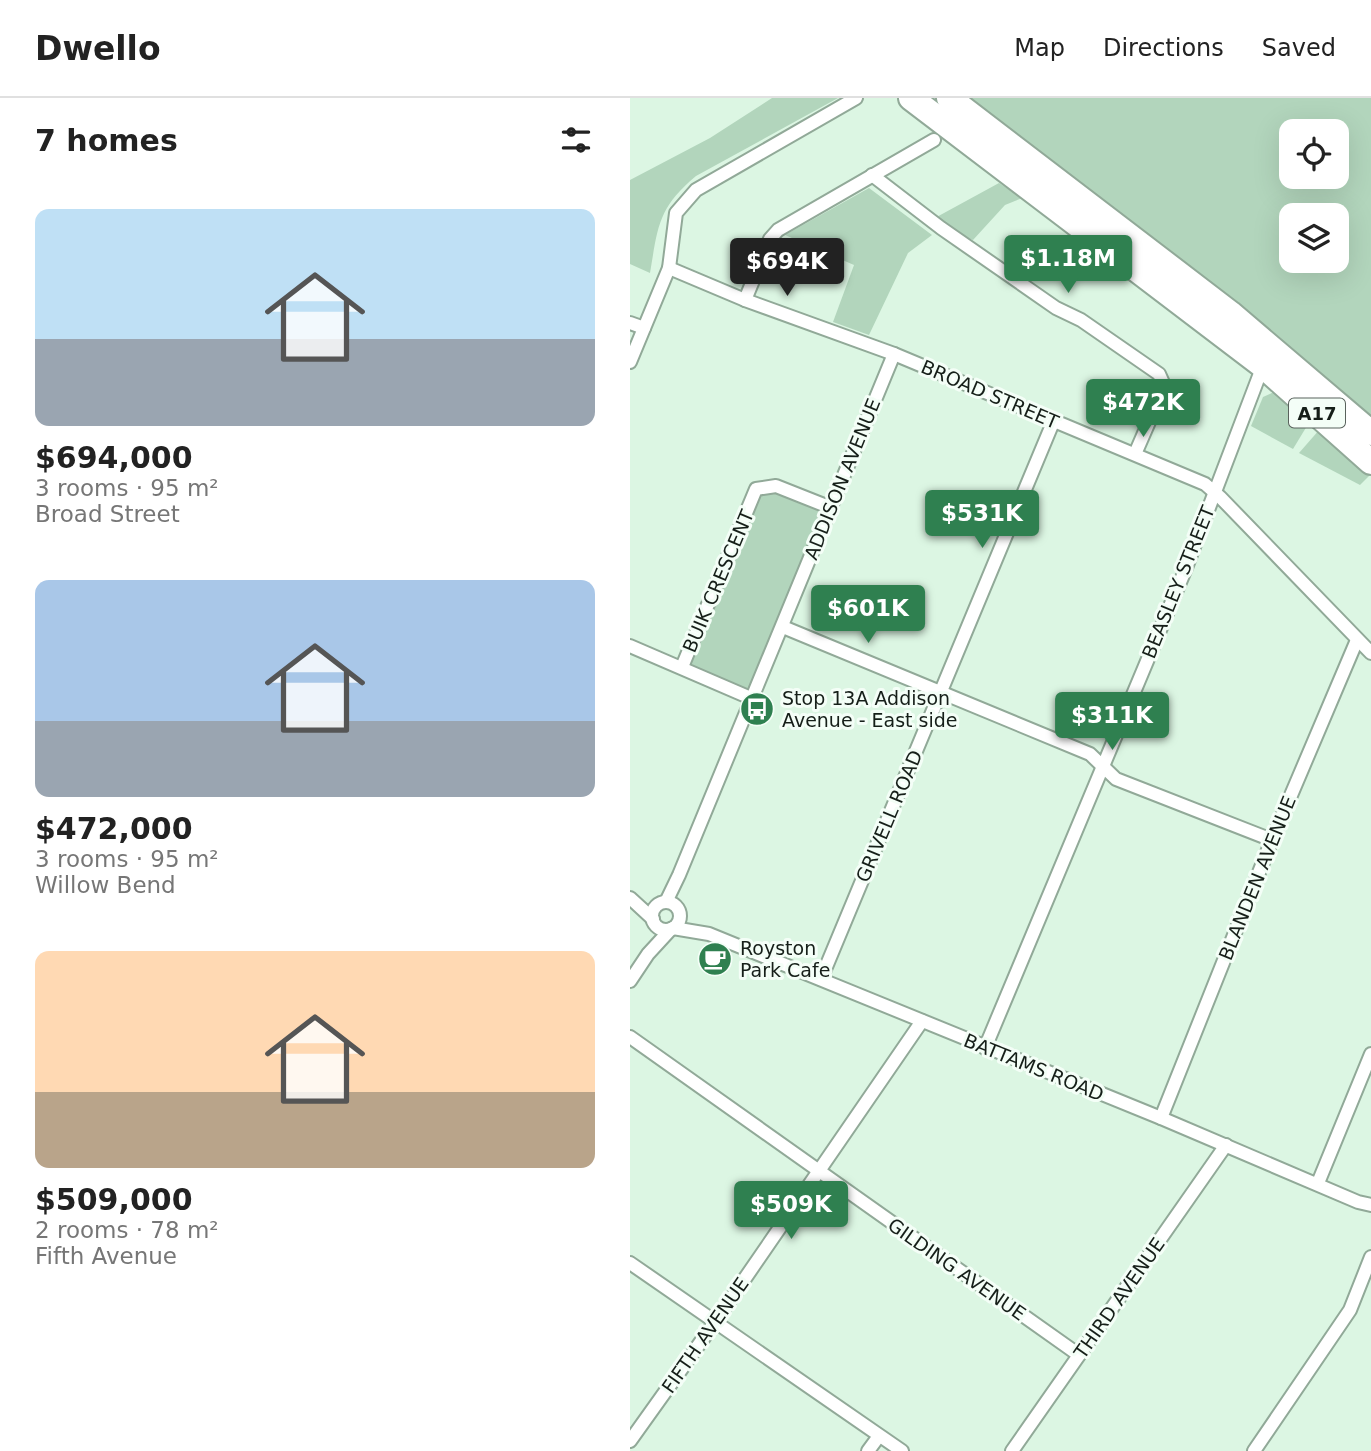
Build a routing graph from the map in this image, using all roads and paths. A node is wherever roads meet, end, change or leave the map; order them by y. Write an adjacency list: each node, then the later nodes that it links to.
1 (856, 98): 6 (street)
2 (911, 98): 11 (highway, A17)
3 (949, 98): 11 (highway, A17)
4 (934, 140): 5 (street)
5 (872, 175): 7 (street); 18 (street)
6 (669, 268): 7 (street, BROAD STREET); 9 (street)
7 (745, 300): 10 (street, BROAD STREET)
8 (630, 323): 9 (street)
9 (644, 328): 12 (street)
10 (894, 354): 16 (street, BROAD STREET); 21 (street, ADDISON AVENUE)
11 (1268, 356): 13 (highway, A17); 14 (highway, A17); 20 (street, BEASLEY STREET)
12 (630, 362)
13 (1319, 388): 14 (highway); 15 (highway); 17 (highway, A17)
14 (1291, 389): 15 (highway, A17)
15 (1325, 419): 19 (highway, A17)
16 (1054, 420): 18 (street, BROAD STREET); 27 (street, GRIVELL ROAD)
17 (1371, 433)
18 (1135, 454): 20 (street, BROAD STREET)
19 (1371, 461)
20 (1214, 491): 23 (street, BROAD STREET); 29 (street, BEASLEY STREET)
21 (830, 507): 22 (street, ADDISON AVENUE); 26 (street, BUIK CRESCENT)
22 (783, 627): 27 (street); 28 (street, ADDISON AVENUE)
23 (1357, 640): 25 (street, BROAD STREET); 30 (street, BLANDEN AVENUE)
24 (630, 646): 26 (street)
25 (1371, 653)
26 (682, 667): 28 (street)
27 (941, 694): 29 (street); 37 (street, GRIVELL ROAD)
28 (753, 699): 32 (street, ADDISON AVENUE)
29 (1103, 766): 30 (street); 41 (street, BEASLEY STREET)
30 (1272, 841): 43 (street, BLANDEN AVENUE)
31 (630, 897): 32 (street, BATTAMS ROAD); 33 (street, BATTAMS ROAD)
32 (670, 906): 33 (street); 34 (street); 35 (street, BATTAMS ROAD)
33 (654, 922): 34 (street); 36 (street)
34 (672, 929): 35 (street, BATTAMS ROAD); 36 (street)
35 (709, 934): 37 (street, BATTAMS ROAD)
36 (648, 954): 38 (street)
37 (821, 979): 39 (street, BATTAMS ROAD)
38 (630, 981)
39 (922, 1021): 41 (street, BATTAMS ROAD); 45 (street, FIFTH AVENUE)
40 (630, 1037): 45 (street, GILDING AVENUE)
41 (985, 1048): 43 (street, BATTAMS ROAD)
42 (1371, 1054): 46 (street)
43 (1161, 1118): 44 (street, BATTAMS ROAD)
44 (1226, 1145): 46 (street, BATTAMS ROAD); 52 (street, THIRD AVENUE)
45 (819, 1172): 51 (street, FIFTH AVENUE); 52 (street, GILDING AVENUE)
46 (1318, 1183): 47 (street, BATTAMS ROAD)
47 (1365, 1203): 48 (street, BATTAMS ROAD)
48 (1371, 1212)
49 (1371, 1257): 58 (street)
50 (630, 1263): 51 (street)
51 (715, 1322): 53 (street); 54 (street, FIFTH AVENUE)
52 (1079, 1355): 57 (street, THIRD AVENUE)
53 (879, 1436): 55 (street); 56 (street)
54 (630, 1441)
55 (869, 1451)
56 (902, 1451)
57 (1012, 1451)
58 (1254, 1451)

